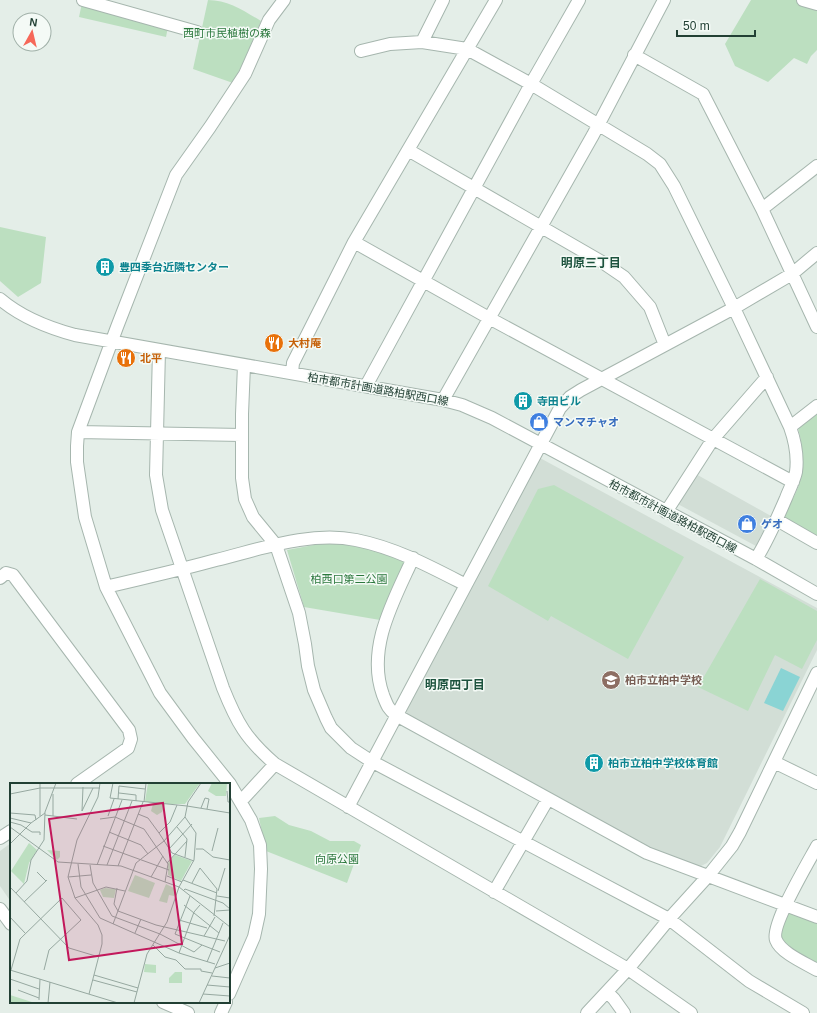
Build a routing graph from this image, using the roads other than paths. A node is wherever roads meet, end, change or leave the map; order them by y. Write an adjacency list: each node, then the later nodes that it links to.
1 (83, 0): 9 (street)
2 (284, 0): 29 (street)
3 (443, 0): 10 (street)
4 (496, 0): 11 (street)
5 (579, 0): 14 (street)
6 (664, 0): 13 (street)
7 (803, 0): 8 (street)
8 (817, 4)
9 (197, 32)
10 (422, 42): 11 (street); 12 (street)
11 (467, 49): 14 (street); 16 (street)
12 (361, 50)
13 (634, 55): 15 (street); 19 (street)
14 (531, 84): 15 (street); 18 (street)
15 (598, 125): 20 (street); 26 (street)
16 (408, 150): 18 (street); 21 (street)
17 (817, 166): 19 (street)
18 (474, 188): 20 (street); 24 (street)
19 (762, 209): 23 (street)
20 (541, 227): 27 (street); 30 (street)
21 (354, 242): 24 (street); 33 (street)
22 (817, 253): 23 (street)
23 (792, 274): 26 (street); 28 (street)
24 (424, 281): 27 (street); 36 (street)
25 (0, 299): 29 (street, 柏市都市計画道路柏駅西口線)
26 (734, 308): 30 (street); 34 (street)
27 (489, 318): 35 (street); 37 (street)
28 (817, 327)
29 (112, 342): 31 (street, 柏市都市計画道路柏駅西口線); 40 (street)
30 (665, 345): 35 (street)
31 (159, 350): 32 (street, 柏市都市計画道路柏駅西口線); 41 (street)
32 (244, 365): 33 (street, 柏市都市計画道路柏駅西口線); 42 (street)
33 (292, 374): 36 (street, 柏市都市計画道路柏駅西口線)
34 (767, 377): 39 (street); 43 (street)
35 (602, 379): 43 (street); 44 (street)
36 (366, 386): 37 (street, 柏市都市計画道路柏駅西口線)
37 (443, 400): 44 (street, 柏市都市計画道路柏駅西口線)
38 (817, 406): 39 (street)
39 (790, 426): 45 (street)
40 (78, 432): 41 (street); 55 (street)
41 (158, 434): 42 (street); 52 (street)
42 (242, 435): 49 (street)
43 (713, 439): 45 (street); 46 (street)
44 (541, 445): 46 (street, 柏市都市計画道路柏駅西口線); 54 (street)
45 (793, 482): 47 (street)
46 (666, 512): 51 (street, 柏市都市計画道路柏駅西口線)
47 (777, 520): 48 (street); 51 (street)
48 (817, 543)
49 (276, 545): 50 (street); 52 (street); 59 (street)
50 (413, 558): 54 (street); 58 (street)
51 (756, 560): 56 (street, 柏市都市計画道路柏駅西口線)
52 (182, 569): 55 (street); 61 (street)
53 (0, 578): 62 (street)
54 (466, 585): 58 (street)
55 (106, 587): 63 (street)
56 (817, 594)
57 (817, 673): 60 (street)
58 (396, 715): 59 (street); 66 (street)
59 (371, 761): 68 (street); 71 (street)
60 (774, 762): 64 (street); 73 (street)
61 (275, 764): 67 (street); 68 (street)
62 (78, 783)
63 (229, 783)
64 (817, 783)
65 (230, 785): 67 (street)
66 (548, 799): 71 (street); 73 (street)
67 (241, 801): 82 (street)
68 (348, 807): 74 (street)
69 (10, 831): 70 (street)
70 (0, 838)
71 (522, 841): 74 (street); 78 (street)
72 (817, 846): 75 (street)
73 (708, 876): 75 (street); 78 (street)
74 (494, 892): 80 (street)
75 (786, 905): 77 (street); 81 (street)
76 (0, 909): 79 (street)
77 (817, 917)
78 (670, 919): 80 (street); 91 (street)
79 (10, 923)
80 (628, 969): 83 (street); 90 (street)
81 (817, 970)
82 (230, 992)
83 (607, 992): 88 (street); 89 (street)
84 (165, 1003): 86 (street)
85 (226, 1003): 87 (street)
86 (188, 1013)
87 (221, 1013)
88 (587, 1013)
89 (624, 1013)
90 (691, 1013)
91 (803, 1013)

